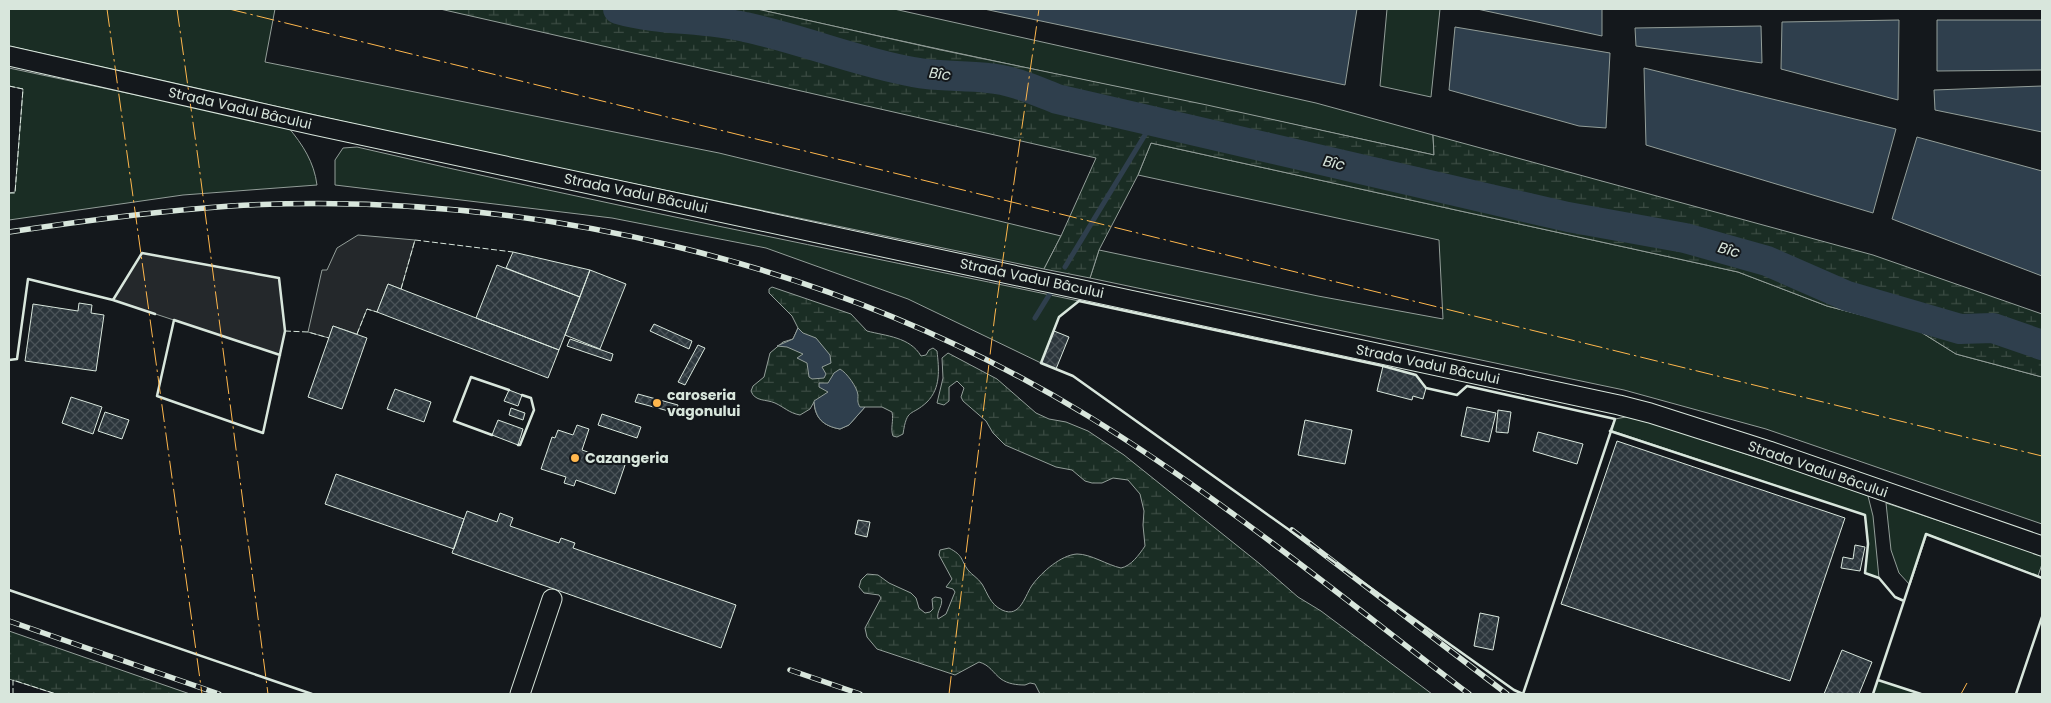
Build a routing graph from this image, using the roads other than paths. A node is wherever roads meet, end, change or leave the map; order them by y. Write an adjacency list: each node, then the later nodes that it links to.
1 (9, 56): 2 (street, Strada Vadul Bâcului)
2 (2042, 546)
3 (552, 599): 4 (street)
4 (520, 694)

